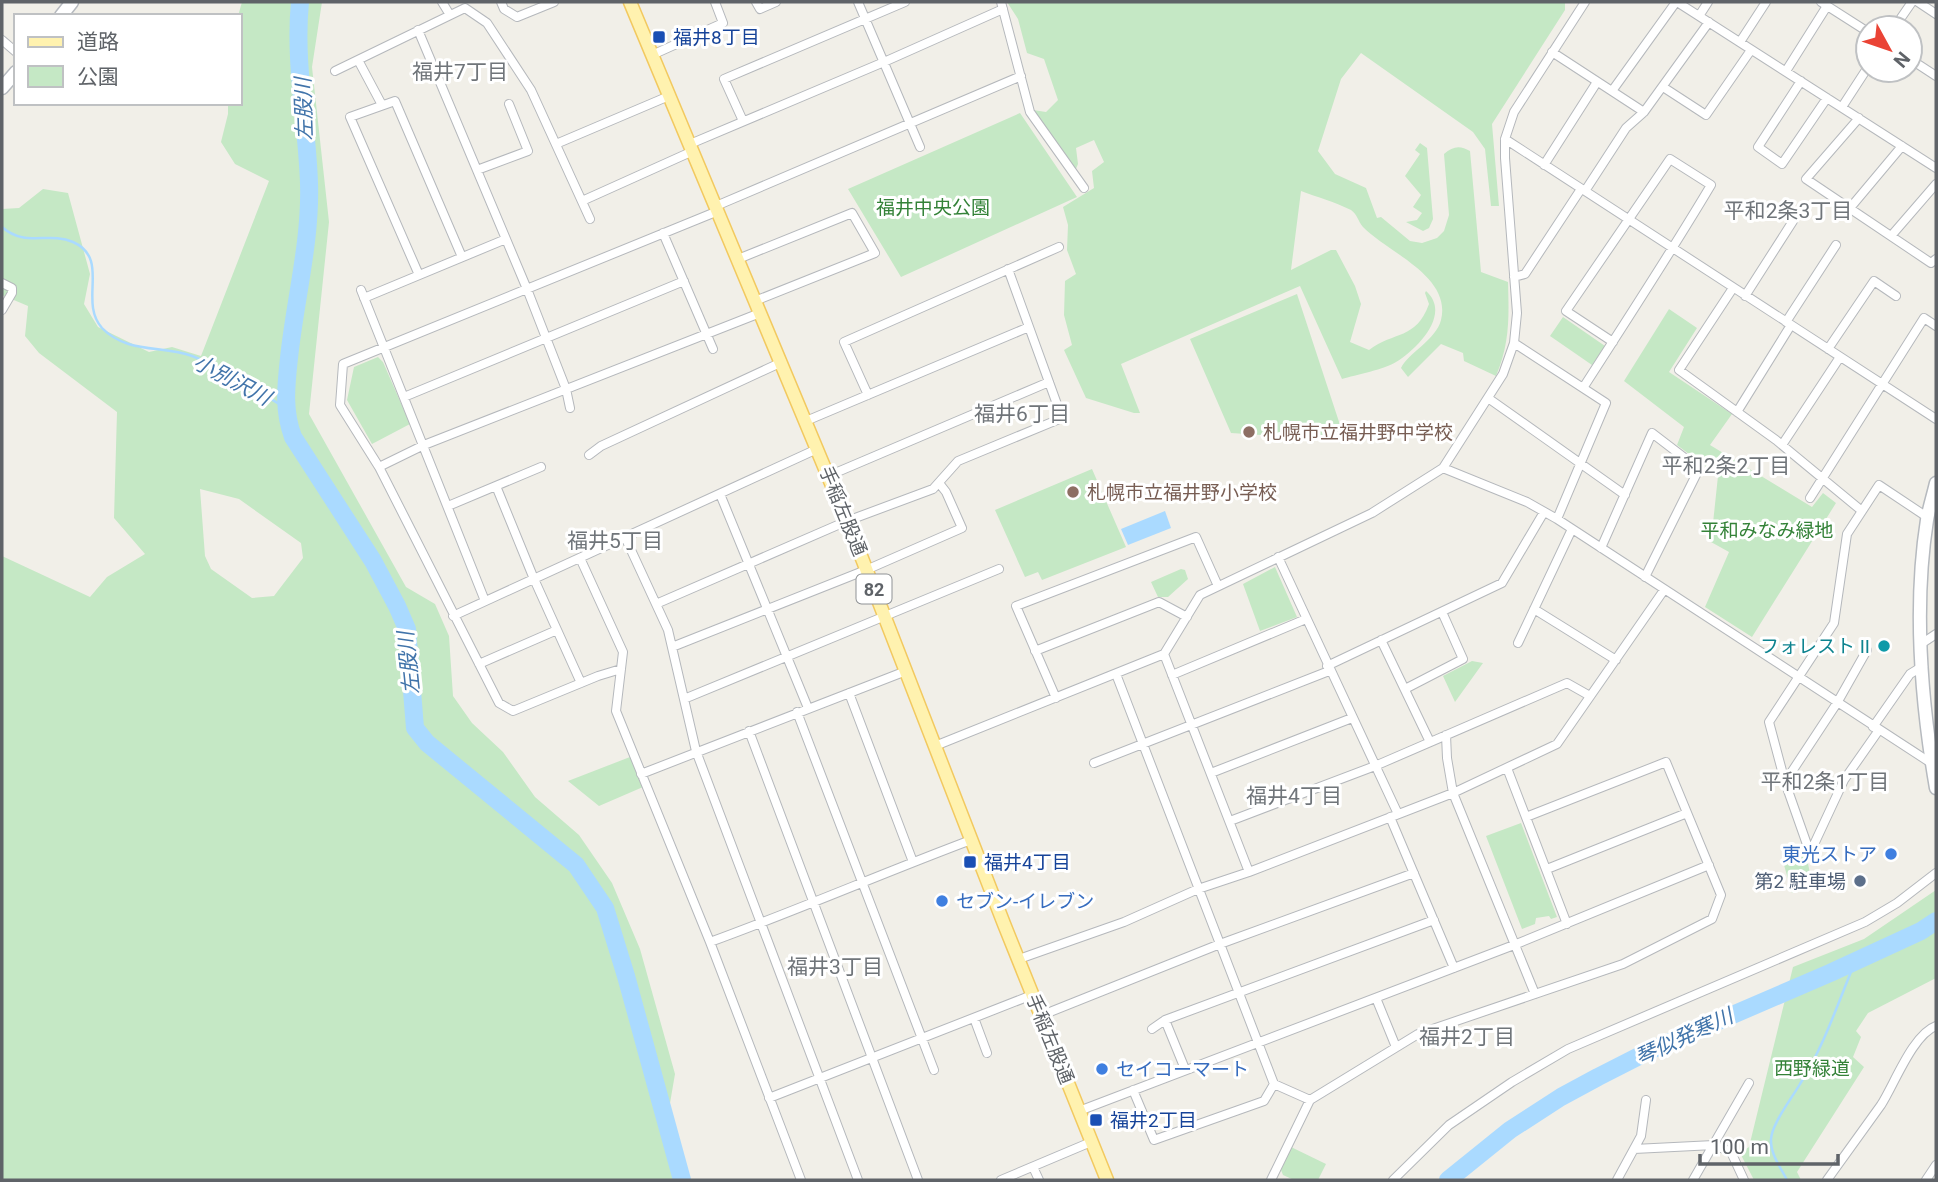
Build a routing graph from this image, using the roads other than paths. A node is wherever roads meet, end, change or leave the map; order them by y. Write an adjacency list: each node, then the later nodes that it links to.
1 (442, 2): 18 (street)
2 (501, 2): 3 (street)
3 (554, 2)
4 (630, 2): 27 (main road, 手稲左股通 / 82)
5 (715, 2): 27 (street)
6 (756, 2): 7 (street)
7 (776, 2)
8 (858, 2): 20 (street)
9 (905, 2): 20 (street)
10 (1585, 2): 26 (street)
11 (1677, 2): 19 (street); 39 (street)
12 (1708, 2): 19 (street)
13 (1766, 2): 24 (street)
14 (1918, 2): 17 (street)
15 (1824, 4): 22 (street); 31 (street)
16 (1002, 5): 29 (street); 33 (street)
17 (1936, 14)
18 (450, 15): 23 (street); 50 (street)
19 (1699, 16): 21 (street)
20 (866, 19): 29 (street); 47 (street)
21 (1709, 22): 24 (street); 37 (street)
22 (1854, 23)
23 (418, 30): 28 (street); 56 (street)
24 (1740, 42): 25 (street)
25 (1751, 50): 31 (street); 37 (street)
26 (1552, 52): 35 (street); 49 (street)
27 (652, 55): 40 (main road, 手稲左股通 / 82)
28 (358, 60): 30 (street); 43 (street)
29 (884, 62): 47 (street); 48 (street)
30 (335, 71)
31 (1786, 71): 34 (street)
32 (14, 74): 38 (street)
33 (1021, 76): 48 (street); 58 (street)
34 (1801, 81): 41 (street); 41 (street)
35 (1597, 82): 39 (street); 54 (street)
36 (1857, 84): 44 (street)
37 (1663, 87): 45 (street)
38 (2, 88)
39 (1612, 92): 45 (street)
40 (669, 96): 50 (street); 52 (main road, 手稲左股通 / 82)
41 (1827, 98): 44 (street)
42 (509, 104): 56 (street)
43 (382, 105): 72 (street); 76 (street)
44 (1842, 107): 46 (street)
45 (1644, 112): 59 (street)
46 (1859, 118): 51 (street); 61 (street)
47 (743, 121): 52 (street)
48 (910, 124): 53 (street); 62 (street)
49 (1505, 139): 54 (street); 77 (street)
50 (556, 144): 60 (street)
51 (1902, 146): 55 (street); 61 (street)
52 (691, 147): 60 (street); 62 (main road, 手稲左股通 / 82)
53 (920, 147)
54 (1544, 165): 59 (street)
55 (1936, 168)
56 (477, 170): 68 (street)
57 (1936, 184): 67 (street)
58 (1084, 188)
59 (1583, 190): 64 (street); 77 (street)
60 (582, 201): 63 (street)
61 (1850, 208): 67 (street)
62 (717, 209): 66 (street); 74 (main road, 手稲左股通 / 82)
63 (590, 219)
64 (1628, 220): 71 (street); 71 (street); 91 (street)
65 (1793, 221): 82 (street)
66 (663, 233): 78 (street); 81 (street)
67 (1891, 236): 73 (street)
68 (506, 239): 72 (street); 81 (street)
69 (1836, 245): 86 (street)
70 (1059, 247): 75 (street)
71 (1672, 250): 80 (street); 91 (street)
72 (462, 257): 76 (street)
73 (1936, 258)
74 (738, 259): 84 (main road, 手稲左股通 / 82); 84 (street)
75 (1008, 269): 88 (street); 102 (street)
76 (419, 275): 93 (street)
77 (1514, 277): 92 (street)
78 (684, 281): 89 (street); 90 (street)
79 (2, 283): 85 (street)
80 (1733, 288): 82 (street); 106 (street)
81 (527, 289): 90 (street); 93 (street)
82 (1745, 296): 86 (street)
83 (1896, 296): 95 (street)
84 (758, 307): 89 (street); 97 (main road, 手稲左股通 / 82)
85 (2, 310)
86 (1788, 323): 95 (street); 106 (street)
87 (1936, 326): 99 (street)
88 (1029, 327): 98 (street); 102 (street)
89 (707, 334): 94 (street); 101 (street)
90 (547, 340): 101 (street); 103 (street)
91 (1613, 342): 100 (street)
92 (1514, 343): 100 (street); 104 (street)
93 (384, 347): 103 (street); 114 (street)
94 (713, 349)
95 (1828, 349): 96 (street)
96 (1840, 357): 99 (street); 110 (street)
97 (782, 362): 108 (main road, 手稲左股通 / 82); 112 (street)
98 (1049, 382): 117 (street); 119 (street)
99 (1883, 384): 107 (street); 118 (street)
100 (1583, 388): 113 (street)
101 (566, 389): 105 (street); 109 (street)
102 (868, 395): 108 (street)
103 (404, 397): 109 (street)
104 (1488, 398): 113 (street); 116 (street)
105 (570, 408)
106 (1737, 412): 110 (street)
107 (1936, 419)
108 (806, 421): 111 (main road, 手稲左股通 / 82)
109 (424, 445): 114 (street); 125 (street)
110 (1782, 445): 118 (street)
111 (817, 449): 117 (main road, 手稲左股通 / 82); 122 (street)
112 (589, 455)
113 (1580, 463): 123 (street); 129 (street)
114 (379, 467): 148 (street)
115 (541, 467): 121 (street)
116 (1443, 468): 126 (street); 134 (street)
117 (828, 475): 130 (main road, 手稲左股通 / 82)
118 (1822, 479): 124 (street); 127 (street)
119 (939, 482): 130 (street); 138 (street)
120 (1936, 484): 128 (street)
121 (496, 486): 125 (street); 140 (street)
122 (720, 494): 132 (street); 136 (street)
123 (1625, 495): 133 (street); 139 (street)
124 (1810, 498)
125 (448, 506): 143 (street)
126 (1544, 512): 129 (street); 147 (street)
127 (1861, 512): 128 (street); 170 (street)
128 (1927, 517): 156 (street)
129 (1557, 519): 131 (street)
130 (847, 521): 136 (street); 138 (main road, 手稲左股通 / 82)
131 (1573, 529): 133 (street); 146 (street)
132 (625, 537): 135 (street); 144 (street)
133 (1601, 548): 139 (street)
134 (1278, 557): 141 (street); 151 (street)
135 (580, 558): 140 (street); 166 (street)
136 (750, 564): 144 (street); 145 (street)
137 (999, 569): 150 (street)
138 (866, 570): 145 (street); 150 (main road, 手稲左股通 / 82)
139 (1645, 577): 142 (street)
140 (534, 579): 143 (street); 152 (street)
141 (1218, 586): 149 (street); 159 (street)
142 (1664, 590): 162 (street); 170 (street)
143 (485, 601): 148 (street)
144 (656, 604): 157 (street)
145 (768, 609): 157 (street); 161 (street)
146 (1534, 609): 155 (street); 162 (street)
147 (1442, 612): 154 (street); 172 (street)
148 (453, 616): 163 (street)
149 (1187, 617): 159 (street); 160 (street)
150 (885, 618): 161 (street); 167 (main road, 手稲左股通 / 82)
151 (1306, 619): 165 (street); 169 (street)
152 (557, 631): 163 (street); 171 (street)
153 (1936, 634): 156 (street)
154 (1381, 640): 165 (street); 172 (street)
155 (1518, 643)
156 (1921, 644): 164 (street)
157 (673, 647): 176 (street)
158 (1867, 650): 177 (street)
159 (1035, 651): 175 (street)
160 (1164, 654): 168 (street); 169 (street)
161 (788, 657): 176 (street); 178 (street)
162 (1616, 660): 174 (street)
163 (479, 664): 171 (street)
164 (1923, 666): 182 (street); 191 (street)
165 (1328, 668): 180 (street); 181 (street)
166 (621, 669): 171 (street); 194 (street)
167 (906, 671): 173 (street); 187 (main road, 手稲左股通 / 82)
168 (1116, 674): 175 (street); 186 (street)
169 (1172, 675): 181 (street)
170 (1797, 677): 177 (street); 195 (street)
171 (581, 683)
172 (1405, 689): 185 (street)
173 (849, 693): 178 (street); 203 (street)
174 (1591, 696): 184 (street); 192 (street)
175 (1056, 698): 187 (street)
176 (684, 699): 188 (street)
177 (1837, 703): 182 (street); 195 (street)
178 (808, 708): 179 (street)
179 (797, 712): 183 (street); 209 (street)
180 (1352, 718): 190 (street); 193 (street)
181 (1192, 724): 186 (street); 193 (street)
182 (1876, 728): 191 (street); 195 (street)
183 (749, 731): 188 (street); 211 (street)
184 (1446, 735): 185 (street); 197 (street)
185 (1430, 742): 190 (street)
186 (1142, 744): 189 (street); 210 (street)
187 (935, 747): 202 (main road, 手稲左股通 / 82)
188 (696, 751): 194 (street); 213 (street)
189 (1094, 763)
190 (1375, 765): 199 (street); 201 (street)
191 (1934, 767): 196 (street)
192 (1507, 768): 197 (street); 200 (street)
193 (1211, 773): 201 (street)
194 (641, 774): 215 (street)
195 (1785, 782)
196 (1936, 788)
197 (1452, 793): 199 (street); 217 (street)
198 (1688, 813): 200 (street); 204 (street); 205 (street)
199 (1394, 816): 206 (street); 207 (street)
200 (1526, 817): 205 (street)
201 (1230, 821): 206 (street)
202 (971, 840): 203 (street); 218 (main road, 手稲左股通 / 82)
203 (913, 862): 209 (street)
204 (1709, 865): 214 (street); 221 (street)
205 (1547, 869): 214 (street)
206 (1249, 872): 210 (street)
207 (1414, 873): 212 (street); 216 (street)
208 (1936, 873): 256 (street)
209 (863, 882): 211 (street); 229 (street)
210 (1198, 889): 216 (street); 218 (street)
211 (814, 904): 213 (street); 233 (street)
212 (1434, 920): 219 (street); 220 (street)
213 (761, 924): 215 (street); 236 (street)
214 (1567, 924): 217 (street)
215 (710, 942): 240 (street)
216 (1220, 944): 220 (street); 224 (street)
217 (1514, 945): 219 (street); 221 (street)
218 (1018, 959): 222 (main road, 手稲左股通 / 82)
219 (1454, 968): 223 (street)
220 (1238, 993): 226 (street); 230 (street)
221 (1535, 994): 231 (street)
222 (1032, 995): 224 (main road, 手稲左股通 / 82); 225 (street)
223 (1376, 998): 230 (street); 231 (street)
224 (1040, 1016): 243 (main road, 手稲左股通 / 82)
225 (974, 1018): 229 (street); 232 (street)
226 (1165, 1020): 228 (street); 234 (street)
227 (1936, 1026): 260 (street)
228 (1152, 1029)
229 (923, 1038): 233 (street); 235 (street)
230 (1258, 1044): 234 (street); 238 (street)
231 (1396, 1047): 241 (street)
232 (987, 1053)
233 (872, 1058): 236 (street); 252 (street)
234 (1185, 1069): 239 (street)
235 (934, 1070)
236 (819, 1077): 240 (street); 251 (street)
237 (1749, 1083): 245 (street)
238 (1274, 1084): 239 (street); 241 (street)
239 (1133, 1090): 243 (street)
240 (769, 1098): 250 (street)
241 (1310, 1100): 249 (street)
242 (1646, 1100): 246 (street)
243 (1079, 1111): 244 (main road, 手稲左股通 / 82)
244 (1091, 1142): 248 (street); 255 (main road, 手稲左股通 / 82)
245 (1714, 1145): 246 (street); 258 (street); 259 (street)
246 (1634, 1149): 257 (street)
247 (1936, 1165): 261 (street)
248 (1033, 1167): 253 (street); 254 (street)
249 (1275, 1179)
250 (801, 1180)
251 (858, 1180)
252 (918, 1180)
253 (1001, 1180)
254 (1039, 1180)
255 (1107, 1180)
256 (1393, 1180)
257 (1617, 1180)
258 (1693, 1180)
259 (1744, 1180)
260 (1827, 1180)
261 (1926, 1180)

